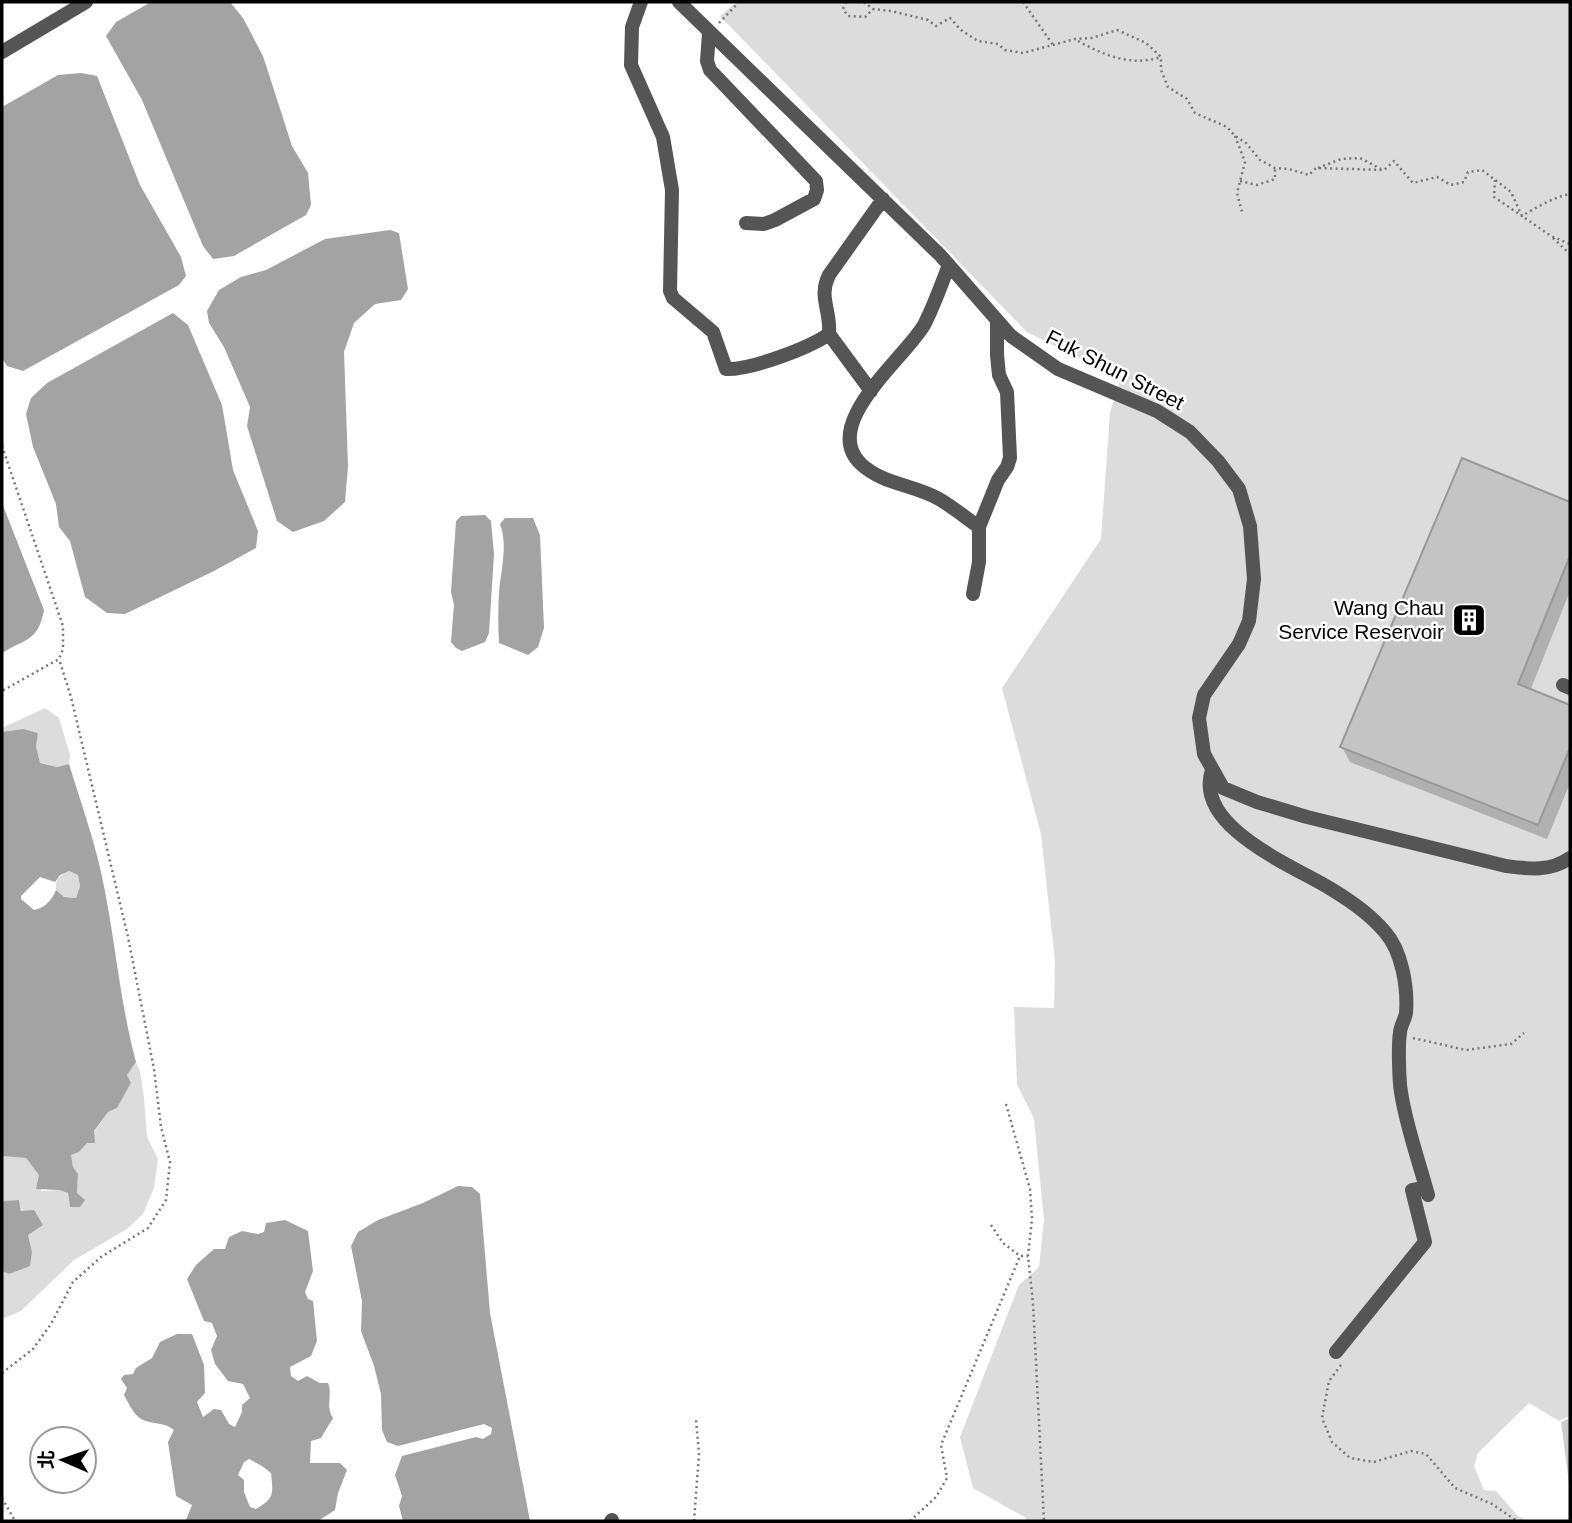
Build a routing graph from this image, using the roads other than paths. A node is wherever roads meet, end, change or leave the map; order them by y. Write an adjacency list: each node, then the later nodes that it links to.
1 (86, 2): 5 (street)
2 (641, 2): 10 (street)
3 (679, 2): 4 (street, Fuk Shun Street)
4 (709, 33): 6 (street, Fuk Shun Street); 7 (street)
5 (2, 52)
6 (883, 199): 8 (street, Fuk Shun Street); 10 (street)
7 (746, 223)
8 (949, 265): 9 (street, Fuk Shun Street); 11 (street)
9 (997, 320): 12 (street); 14 (street, Fuk Shun Street)
10 (829, 334): 11 (street)
11 (871, 391): 12 (street)
12 (979, 527): 13 (street)
13 (972, 594)
14 (1212, 770): 15 (street, Fuk Shun Street); 16 (street)
15 (1570, 858)
16 (1340, 1356)

